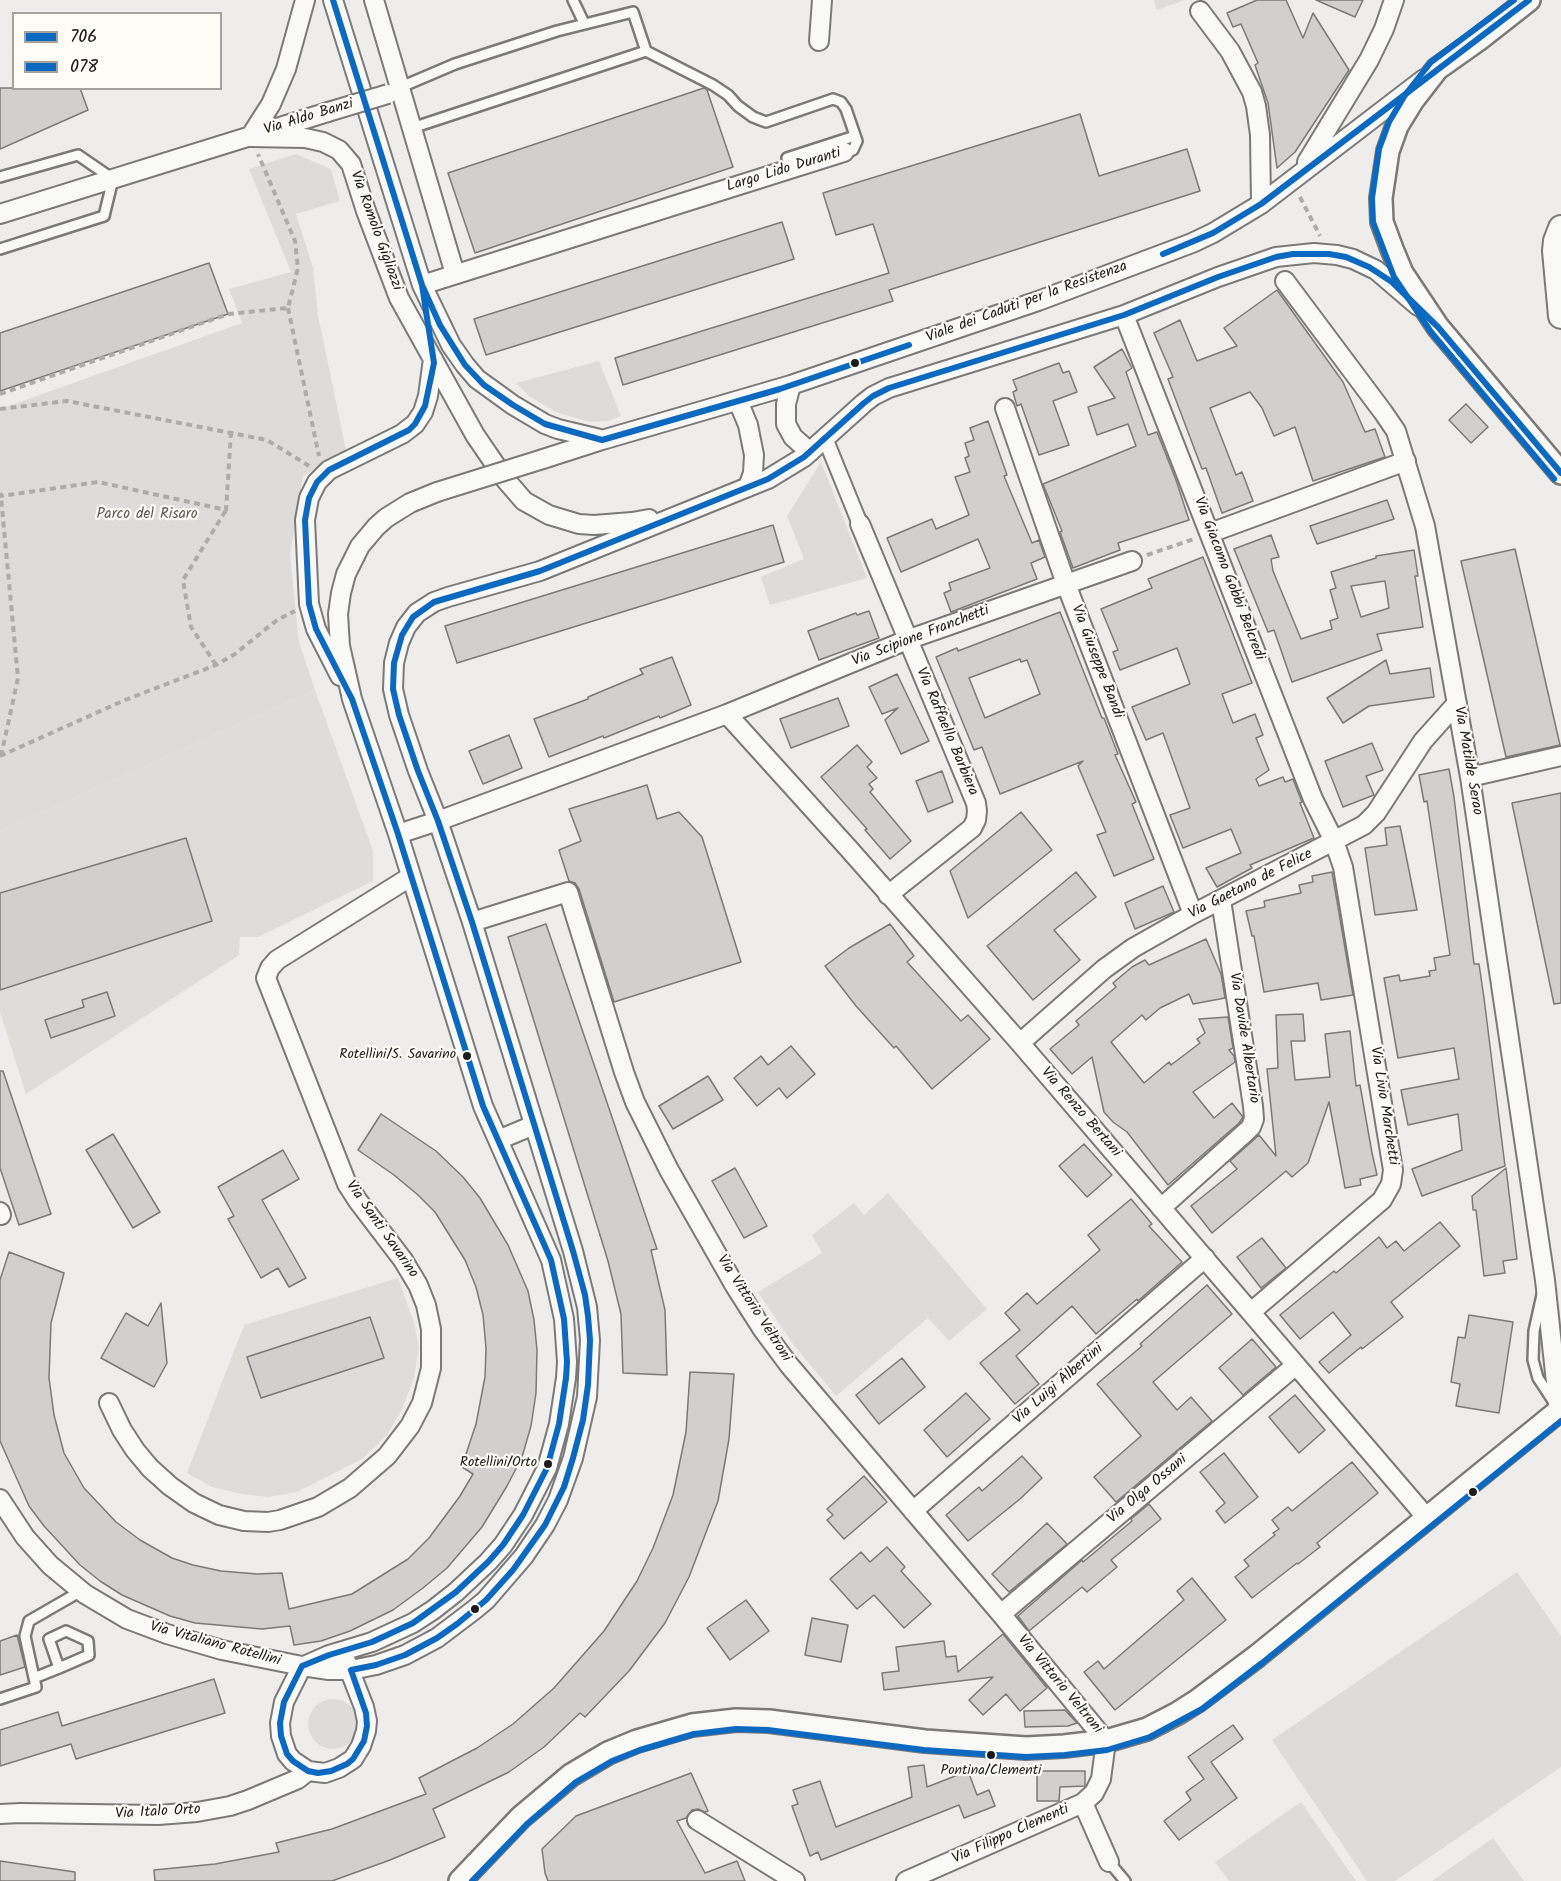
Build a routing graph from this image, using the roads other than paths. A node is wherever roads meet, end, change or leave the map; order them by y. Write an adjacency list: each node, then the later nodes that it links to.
1 (305, 0): 16 (street, Via Aldo Banzi)
2 (333, 0): 29 (street, Via Romolo Gigliozzi)
3 (374, 0): 13 (street)
4 (573, 0): 9 (lane)
5 (822, 0): 10 (street)
6 (1394, 0): 20 (street)
7 (1529, 0): 12 (street, Viale dei Caduti per la Resistenza)
8 (1200, 11): 22 (street)
9 (584, 23): 11 (lane); 13 (lane)
10 (819, 41)
11 (646, 51): 14 (lane); 15 (lane, Largo Lido Duranti)
12 (1437, 69): 20 (street, Viale dei Caduti per la Resistenza); 32 (street, Viale dei Caduti per la Resistenza)
13 (394, 91): 14 (street); 16 (street, Via Aldo Banzi, bridge)
14 (412, 128): 27 (street)
15 (855, 136): 17 (lane, Largo Lido Duranti); 18 (lane)
16 (250, 137): 21 (street, Via Aldo Banzi); 33 (street, Via Romolo Gigliozzi)
17 (844, 152): 27 (street, Largo Lido Duranti)
18 (787, 158)
19 (0, 177): 21 (lane)
20 (1296, 177): 22 (street, Viale dei Caduti per la Resistenza)
21 (113, 179): 23 (street, Via Aldo Banzi); 26 (lane)
22 (1261, 204): 34 (street, Viale dei Caduti per la Resistenza)
23 (0, 214)
24 (1561, 228): 25 (main road)
25 (1558, 248): 31 (main road)
26 (0, 249)
27 (455, 274): 29 (street, Largo Lido Duranti)
28 (1285, 282): 40 (street, Via Matilde Serao)
29 (422, 285): 33 (street, Via Romolo Gigliozzi); 38 (street, Via Romolo Gigliozzi)
30 (1124, 315): 32 (street, Viale dei Caduti per la Resistenza); 37 (street, Viale dei Caduti per la Resistenza); 45 (street, Via Giacomo Gobbi Belcredi)
31 (1561, 316)
32 (1437, 327): 41 (street, Viale dei Caduti per la Resistenza)
33 (434, 363): 43 (street); 50 (street, Via Romolo Gigliozzi)
34 (791, 386): 35 (street, Viale dei Caduti per la Resistenza); 39 (street)
35 (738, 401): 38 (street, Viale dei Caduti per la Resistenza); 42 (street)
36 (1005, 408): 47 (street, Via Giuseppe Bandi)
37 (825, 438): 39 (street, Viale dei Caduti per la Resistenza); 44 (street, Via Raffaello Barbiera)
38 (602, 440): 50 (street, Viale dei Caduti per la Resistenza, bridge)
39 (810, 452): 42 (street, Viale dei Caduti per la Resistenza)
40 (1406, 461): 45 (street); 51 (street, Via Matilde Serao)
41 (1561, 473)
42 (748, 488): 43 (street, Viale dei Caduti per la Resistenza)
43 (681, 513): 49 (street, Viale dei Caduti per la Resistenza)
44 (860, 524): 48 (street, Via Raffaello Barbiera)
45 (1210, 533): 57 (street, Via Giacomo Gobbi Belcredi)
46 (1132, 561): 47 (street, Via Scipione Franchetti)
47 (1066, 584): 48 (street, Via Scipione Franchetti); 61 (street, Via Giuseppe Bandi)
48 (907, 640): 52 (street, Via Scipione Franchetti); 59 (street, Via Raffaello Barbiera)
49 (393, 683): 55 (street, Via Vitaliano Rotellini)
50 (352, 699): 56 (street, Via Vitaliano Rotellini)
51 (1457, 703): 54 (street, Via Matilde Serao); 57 (street, Via Gaetano de Felice)
52 (727, 714): 55 (street, Via Scipione Franchetti); 59 (street, Via Renzo Bertani)
53 (1561, 756): 54 (street)
54 (1470, 777): 71 (street, Via Matilde Serao)
55 (438, 821): 56 (street, Via Scipione Franchetti); 62 (street, Via Vitaliano Rotellini)
56 (398, 834): 58 (street, Via Vitaliano Rotellini)
57 (1335, 841): 60 (street, Via Gaetano de Felice); 68 (street, Via Livio Marchetti)
58 (410, 877): 65 (street, Via Vitaliano Rotellini); 70 (street, Via Santi Savarino)
59 (888, 895): 63 (street, Via Renzo Bertani)
60 (1221, 900): 61 (street, Via Gaetano de Felice); 66 (street, Via Davide Albertario)
61 (1192, 914): 63 (street, Via Gaetano de Felice)
62 (472, 922): 64 (street, Via Vitaliano Rotellini); 73 (street, Via Vittorio Veltroni)
63 (1020, 1043): 66 (street, Via Renzo Bertani)
64 (534, 1125): 65 (street); 80 (street, Via Vitaliano Rotellini)
65 (498, 1140): 77 (street, Via Vitaliano Rotellini)
66 (1161, 1208): 67 (street, Via Renzo Bertani)
67 (1205, 1258): 68 (street, Via Renzo Bertani); 73 (street, Via Luigi Albertini)
68 (1251, 1312): 69 (street, Via Renzo Bertani)
69 (1296, 1365): 74 (street, Via Renzo Bertani); 76 (street, Via Olga Ossani)
70 (109, 1403)
71 (1560, 1410): 74 (street)
72 (0, 1498): 75 (street, Via Vitaliano Rotellini)
73 (913, 1511): 76 (street, Via Vittorio Veltroni)
74 (1427, 1518): 83 (street)
75 (81, 1591): 78 (street, Via Vitaliano Rotellini); 81 (lane)
76 (1001, 1614): 83 (street, Via Vittorio Veltroni)
77 (342, 1651): 78 (street, Via Vitaliano Rotellini); 80 (street)
78 (302, 1666): 80 (street, Via Vitaliano Rotellini); 84 (street)
79 (59, 1668): 79 (lane); 81 (lane)
80 (351, 1670): 84 (street)
81 (34, 1678): 82 (lane)
82 (0, 1699)
83 (1106, 1741): 85 (street, Via Filippo Clementi); 89 (street)
84 (308, 1771): 86 (street, Via Italo Orto)
85 (1083, 1803): 88 (street, Via Filippo Clementi); 91 (street, Via Filippo Clementi)
86 (0, 1814)
87 (697, 1820): 90 (street)
88 (1109, 1862): 92 (lane)
89 (460, 1881)
90 (795, 1881)
91 (906, 1881)
92 (1125, 1881)

